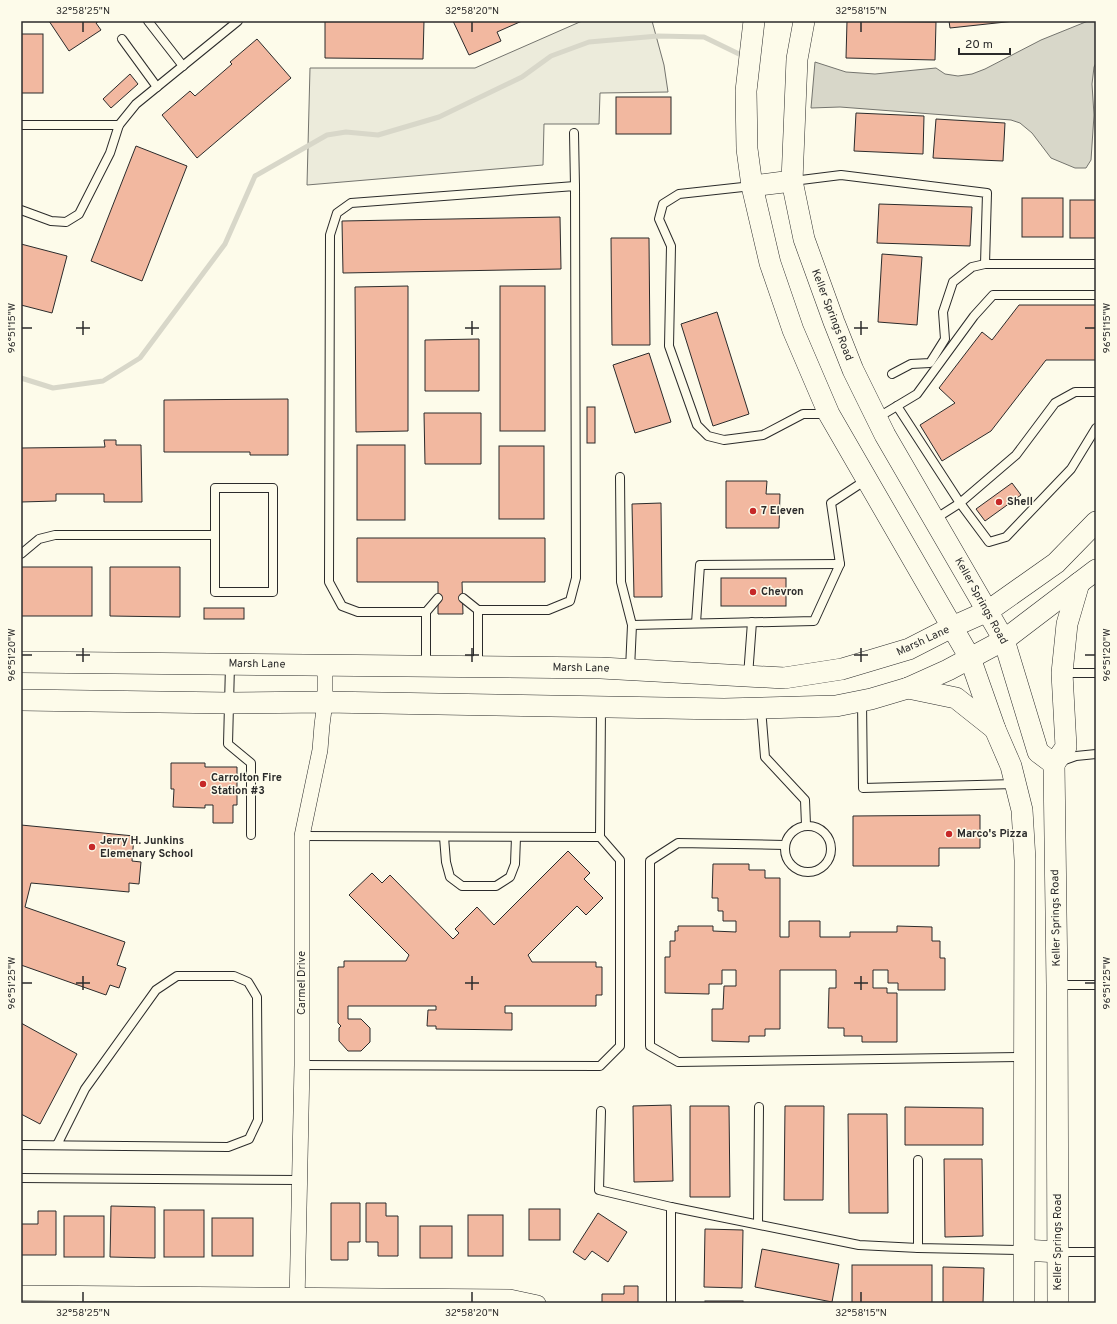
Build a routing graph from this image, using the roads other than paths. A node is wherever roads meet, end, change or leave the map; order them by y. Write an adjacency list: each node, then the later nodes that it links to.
1 (148, 21): 6 (lane)
2 (238, 21): 6 (lane)
3 (754, 21): 13 (main road)
4 (804, 21): 11 (main road, Keller Springs Road)
5 (122, 39): 7 (lane)
6 (183, 66): 7 (lane)
7 (157, 87): 9 (lane)
8 (21, 125): 9 (lane)
9 (119, 126): 14 (lane)
10 (574, 133): 12 (lane)
11 (792, 181): 13 (main road); 15 (lane); 22 (main road, Keller Springs Road)
12 (575, 186): 36 (lane); 38 (lane)
13 (752, 186): 21 (main road); 21 (lane)
14 (21, 210)
15 (985, 264): 16 (lane); 18 (lane)
16 (1096, 264)
17 (1096, 295): 20 (lane)
18 (892, 374)
19 (1096, 392): 26 (lane)
20 (897, 406): 22 (lane); 26 (lane)
21 (829, 414): 25 (main road)
22 (876, 418): 27 (main road, Keller Springs Road)
23 (1096, 428): 26 (lane)
24 (620, 477): 41 (lane)
25 (866, 480): 31 (lane); 42 (main road)
26 (960, 503): 27 (lane)
27 (934, 519): 37 (main road, Keller Springs Road)
28 (1096, 522): 37 (main road, Marsh Lane)
29 (215, 535): 29 (lane); 30 (lane)
30 (21, 554)
31 (840, 564): 39 (lane); 40 (lane)
32 (1096, 570): 33 (main road)
33 (1079, 583): 43 (main road); 51 (main road)
34 (438, 598): 38 (lane)
35 (463, 598): 36 (lane)
36 (478, 610): 49 (lane)
37 (988, 611): 42 (main road, Marsh Lane); 43 (main road, Keller Springs Road)
38 (426, 612): 48 (lane)
39 (752, 622): 40 (lane); 53 (lane)
40 (696, 623): 41 (lane)
41 (632, 625): 50 (lane)
42 (952, 627): 44 (main road); 53 (main road, Marsh Lane)
43 (1004, 640): 44 (main road); 63 (main road, Keller Springs Road)
44 (970, 658): 54 (main road); 61 (main road)
45 (21, 662): 46 (main road, Marsh Lane)
46 (230, 664): 47 (main road, Marsh Lane); 58 (lane)
47 (325, 665): 48 (main road, Marsh Lane); 57 (street, Carmel Drive)
48 (426, 666): 49 (main road, Marsh Lane)
49 (478, 666): 50 (main road, Marsh Lane)
50 (630, 670): 53 (main road, Marsh Lane)
51 (1062, 673): 52 (lane); 63 (main road)
52 (1096, 673)
53 (748, 677)
54 (908, 688): 56 (main road); 61 (main road)
55 (21, 700): 58 (main road)
56 (862, 700): 60 (main road); 64 (lane)
57 (325, 702): 58 (main road); 59 (main road); 67 (street, Carmel Drive)
58 (229, 703): 66 (lane)
59 (600, 707): 60 (main road); 70 (lane)
60 (761, 708): 65 (lane)
61 (995, 728): 64 (main road)
62 (1096, 754): 63 (lane)
63 (1054, 764): 73 (main road, Keller Springs Road)
64 (1016, 784): 72 (main road)
65 (806, 825): 71 (lane); 71 (lane)
66 (251, 835)
67 (302, 836): 68 (lane); 77 (street, Carmel Drive)
68 (444, 837): 69 (lane); 69 (lane)
69 (516, 837): 70 (lane)
70 (600, 837): 77 (lane)
71 (785, 845): 76 (lane)
72 (1025, 860): 73 (main road); 76 (main road)
73 (1057, 958): 74 (main road, Keller Springs Road)
74 (1057, 985): 75 (lane); 89 (main road, Keller Springs Road)
75 (1096, 985)
76 (1024, 1057): 88 (main road)
77 (302, 1065): 84 (street, Carmel Drive)
78 (759, 1107): 86 (lane)
79 (600, 1112): 85 (lane)
80 (21, 1145): 81 (lane)
81 (57, 1146): 81 (lane)
82 (918, 1160): 87 (lane)
83 (21, 1178): 84 (lane)
84 (299, 1180): 93 (street, Carmel Drive)
85 (671, 1207): 86 (lane); 95 (lane)
86 (758, 1224): 87 (lane)
87 (918, 1248): 88 (lane)
88 (1024, 1250): 89 (main road); 96 (main road)
89 (1058, 1252): 90 (lane); 97 (main road, Keller Springs Road)
90 (1096, 1252)
91 (27, 1296): 92 (street)
92 (151, 1298): 93 (street)
93 (297, 1299): 94 (street)
94 (538, 1303)
95 (671, 1303)
96 (1024, 1303)
97 (1058, 1303)

